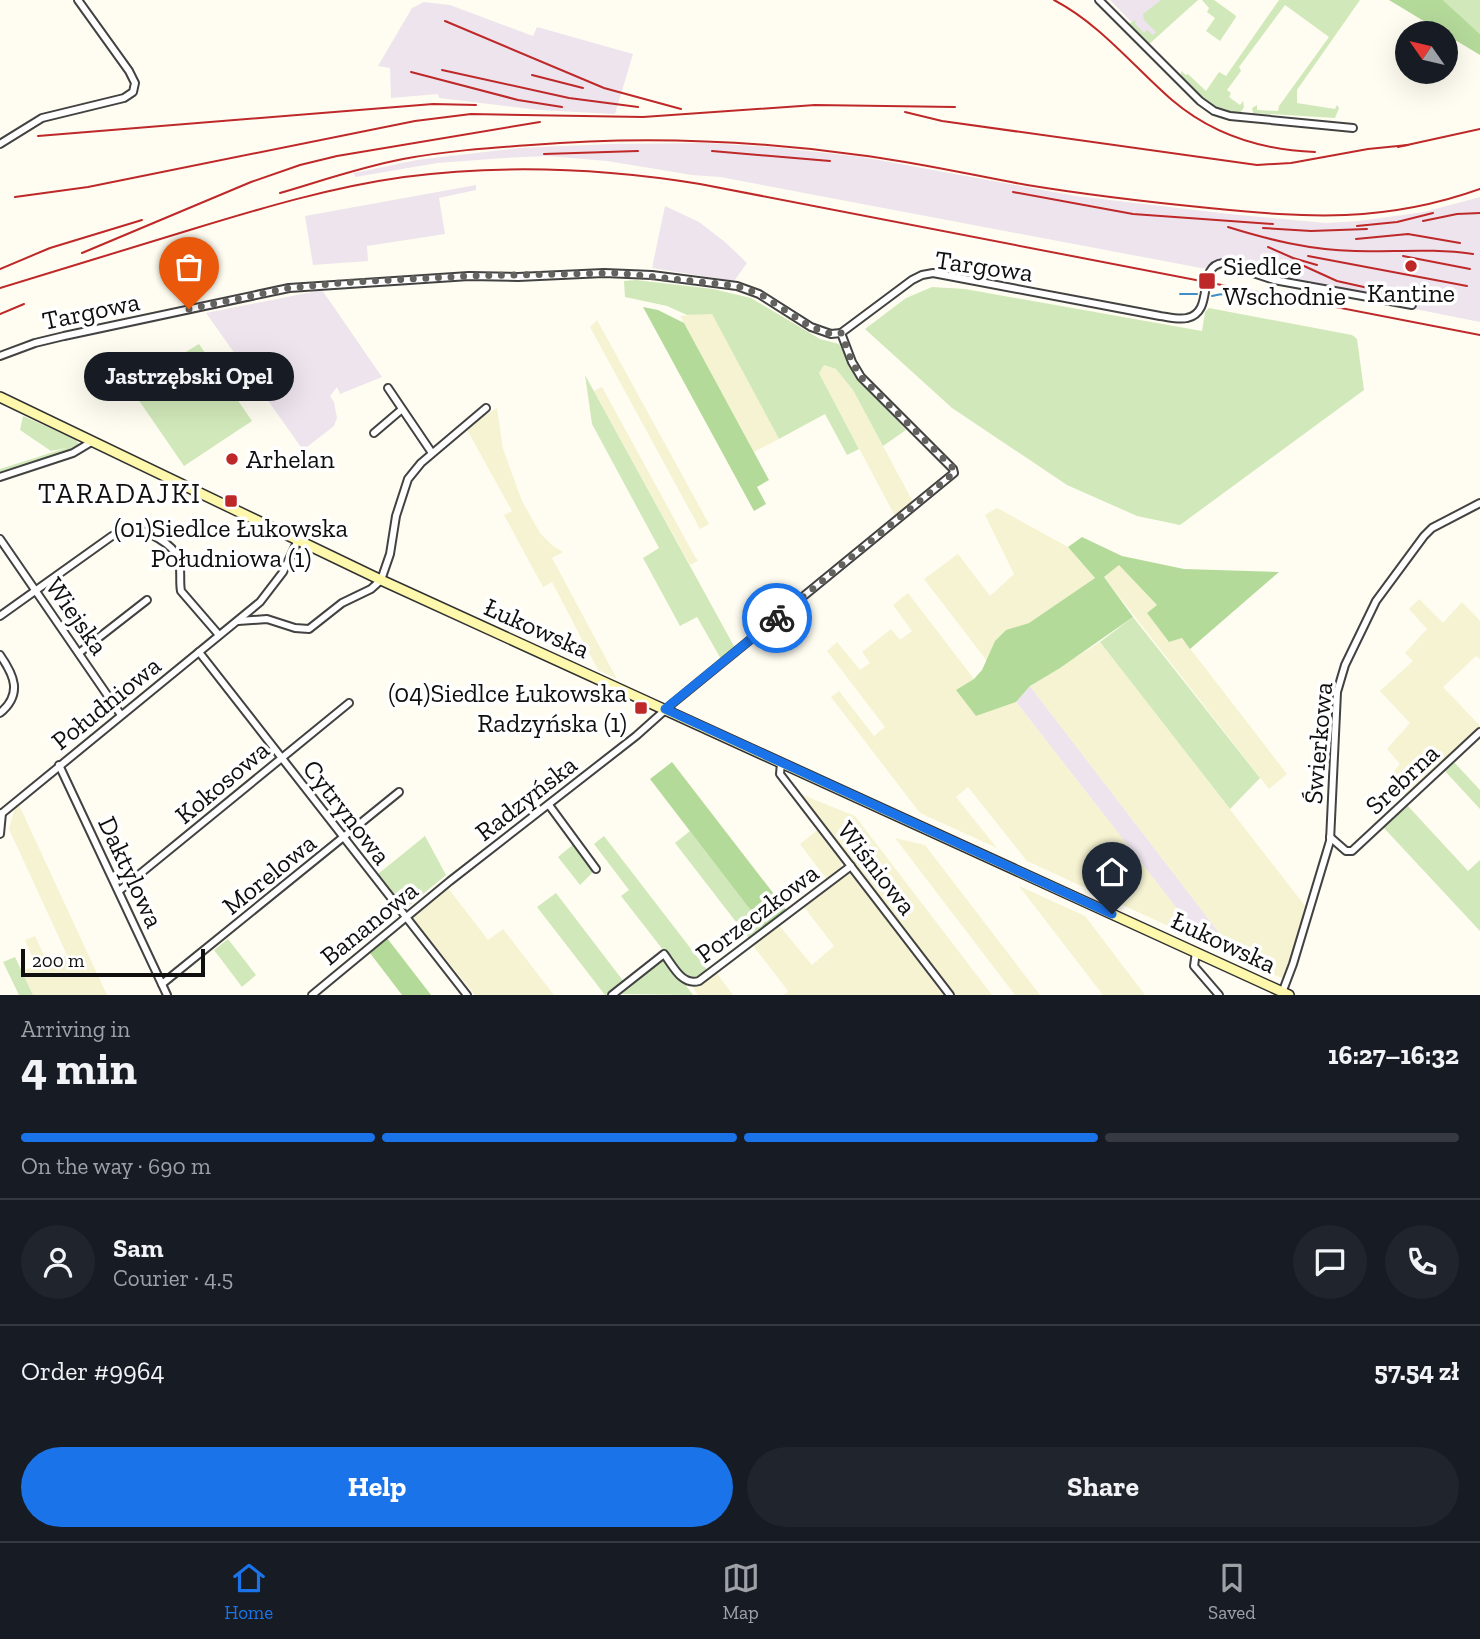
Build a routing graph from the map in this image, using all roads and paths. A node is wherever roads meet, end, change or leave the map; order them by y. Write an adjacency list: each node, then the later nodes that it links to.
1 (78, 0): 4 (street)
2 (1100, 0): 3 (street)
3 (1353, 128)
4 (0, 144)
5 (1412, 305): 6 (street, Targowa)
6 (841, 333): 7 (street, Targowa); 29 (street, Radzyńska)
7 (0, 356)
8 (388, 388): 11 (street)
9 (0, 397): 13 (main road, Łukowska)
10 (486, 408): 14 (street)
11 (401, 410): 12 (street); 14 (street)
12 (374, 433)
13 (93, 441): 15 (street); 18 (main road, Łukowska)
14 (432, 453): 19 (street)
15 (0, 477)
16 (1480, 503): 40 (street, Świerkowa)
17 (0, 539): 20 (street, Wiejska)
18 (298, 541): 19 (main road, Łukowska); 23 (street, Południowa)
19 (382, 580): 23 (street); 29 (main road, Łukowska)
20 (36, 591): 22 (street); 24 (street); 26 (street, Wiejska)
21 (147, 600): 26 (street)
22 (0, 616)
23 (236, 621): 24 (street, Południowa)
24 (219, 635): 25 (street, Południowa)
25 (199, 652): 31 (street, Południowa); 33 (street, Cytrynowa)
26 (79, 653): 31 (street, Wiejska)
27 (0, 655): 30 (street)
28 (349, 703): 33 (street, Kokosowa)
29 (665, 709): 34 (main road, Łukowska); 37 (street, Radzyńska)
30 (0, 713)
31 (121, 715): 35 (street, Południowa)
32 (1480, 732): 40 (street, Srebrna)
33 (281, 758): 41 (street, Cytrynowa); 45 (street, Kokosowa)
34 (781, 763): 42 (street, Wiśniowa); 47 (main road, Łukowska)
35 (59, 765): 38 (street, Południowa); 45 (street, Daktylowa)
36 (399, 792): 41 (street, Morelowa)
37 (549, 805): 43 (street); 44 (street, Radzyńska)
38 (1, 814): 39 (street)
39 (0, 834)
40 (1331, 837): 49 (street, Świerkowa)
41 (343, 838): 46 (street, Cytrynowa); 48 (street, Morelowa)
42 (850, 866): 53 (street, Porzeczkowa); 54 (street, Wiśniowa)
43 (596, 869)
44 (450, 881): 46 (street, Bananowa)
45 (119, 891): 48 (street, Daktylowa)
46 (405, 918): 51 (street, Bananowa); 52 (street, Cytrynowa)
47 (1200, 954): 49 (main road, Łukowska); 55 (street)
48 (162, 984): 50 (street, Daktylowa)
49 (1284, 994)
50 (167, 995)
51 (312, 995)
52 (467, 995)
53 (612, 995)
54 (950, 995)
55 (1219, 995)

